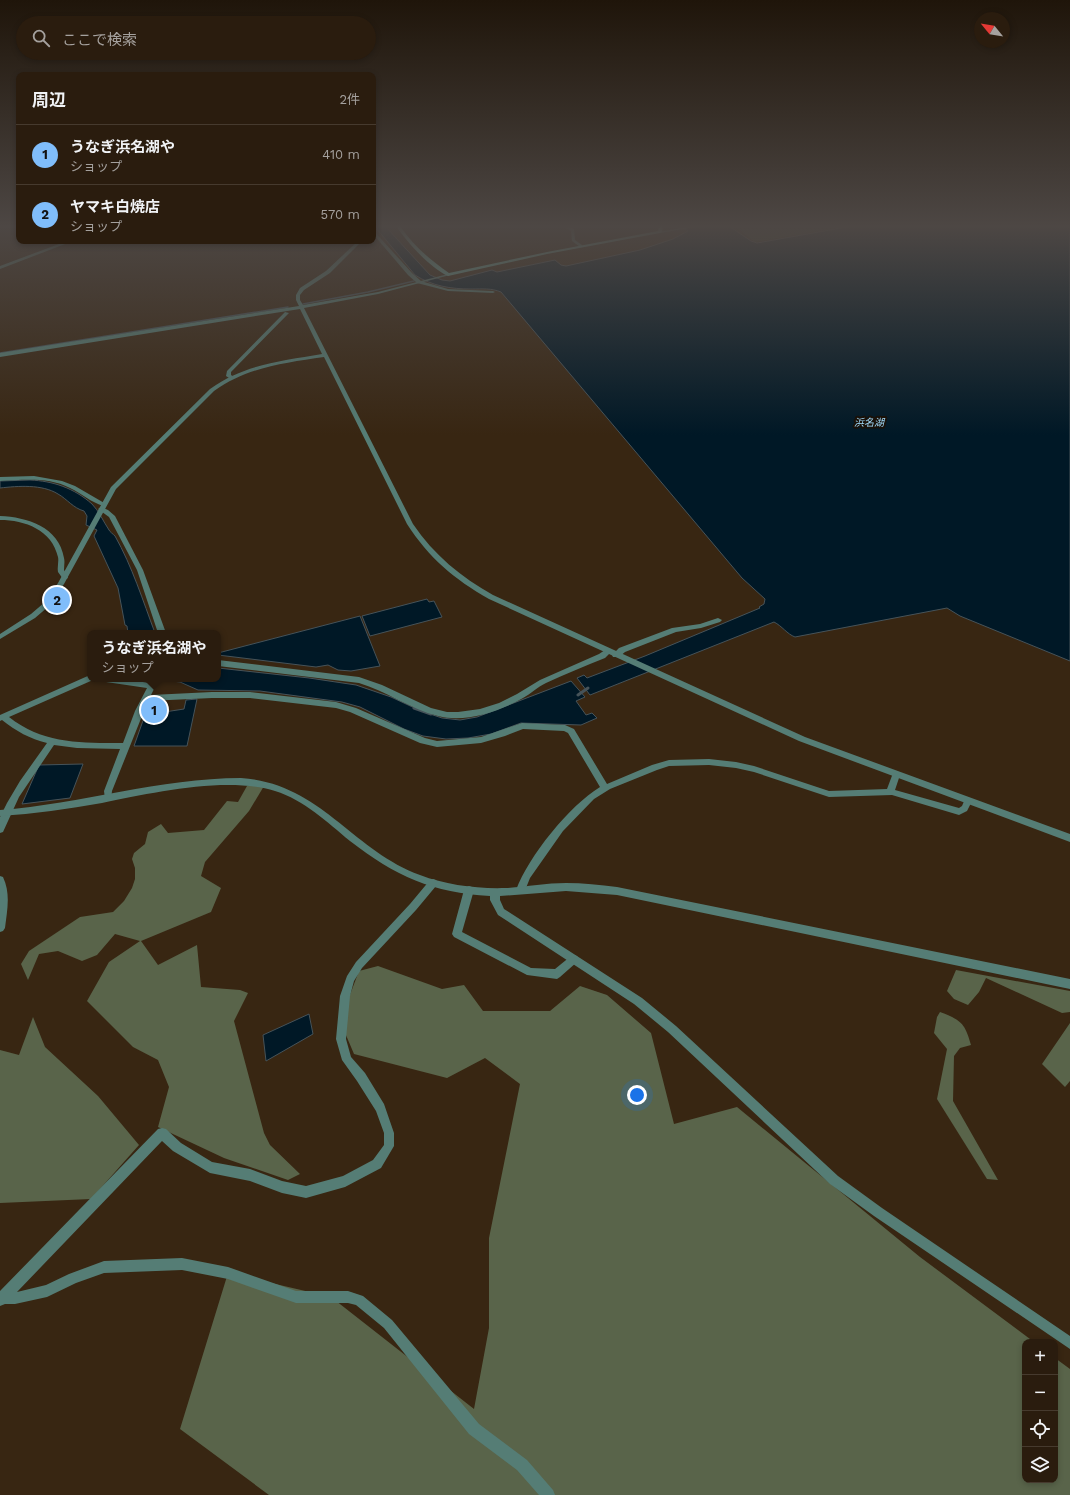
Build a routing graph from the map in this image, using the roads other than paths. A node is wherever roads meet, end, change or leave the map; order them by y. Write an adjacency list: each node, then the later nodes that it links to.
1 (299, 296): 3 (street)
2 (364, 296): 3 (street)
3 (301, 307): 5 (street); 6 (street)
4 (287, 314): 7 (street)
5 (0, 355)
6 (325, 355): 7 (street); 15 (street)
7 (231, 377): 9 (street)
8 (0, 479): 9 (street)
9 (101, 509): 11 (street); 13 (street)
10 (0, 518): 11 (street)
11 (66, 577): 14 (street)
12 (718, 620): 16 (street)
13 (161, 630)
14 (0, 637)
15 (608, 651): 16 (street); 17 (street)
16 (618, 656): 24 (street)
17 (221, 663)
18 (87, 679): 21 (street)
19 (154, 682): 20 (street)
20 (145, 698): 23 (street); 25 (street)
21 (1, 718): 22 (street)
22 (52, 742): 23 (street); 29 (street)
23 (126, 746): 27 (street)
24 (896, 775): 26 (street); 28 (street)
25 (605, 788): 26 (street); 35 (street)
26 (890, 792): 28 (street)
27 (108, 797): 29 (street); 33 (street)
28 (968, 801): 31 (street)
29 (3, 813): 30 (street)
30 (0, 829)
31 (1070, 838)
32 (0, 880): 37 (street)
33 (433, 883): 34 (street); 40 (street)
34 (469, 890): 36 (street); 38 (street)
35 (521, 890): 36 (street); 39 (street)
36 (495, 892): 38 (street)
37 (0, 928)
38 (574, 959): 41 (street)
39 (1070, 984)
40 (1, 1299): 42 (street)
41 (1070, 1343)
42 (548, 1495)

